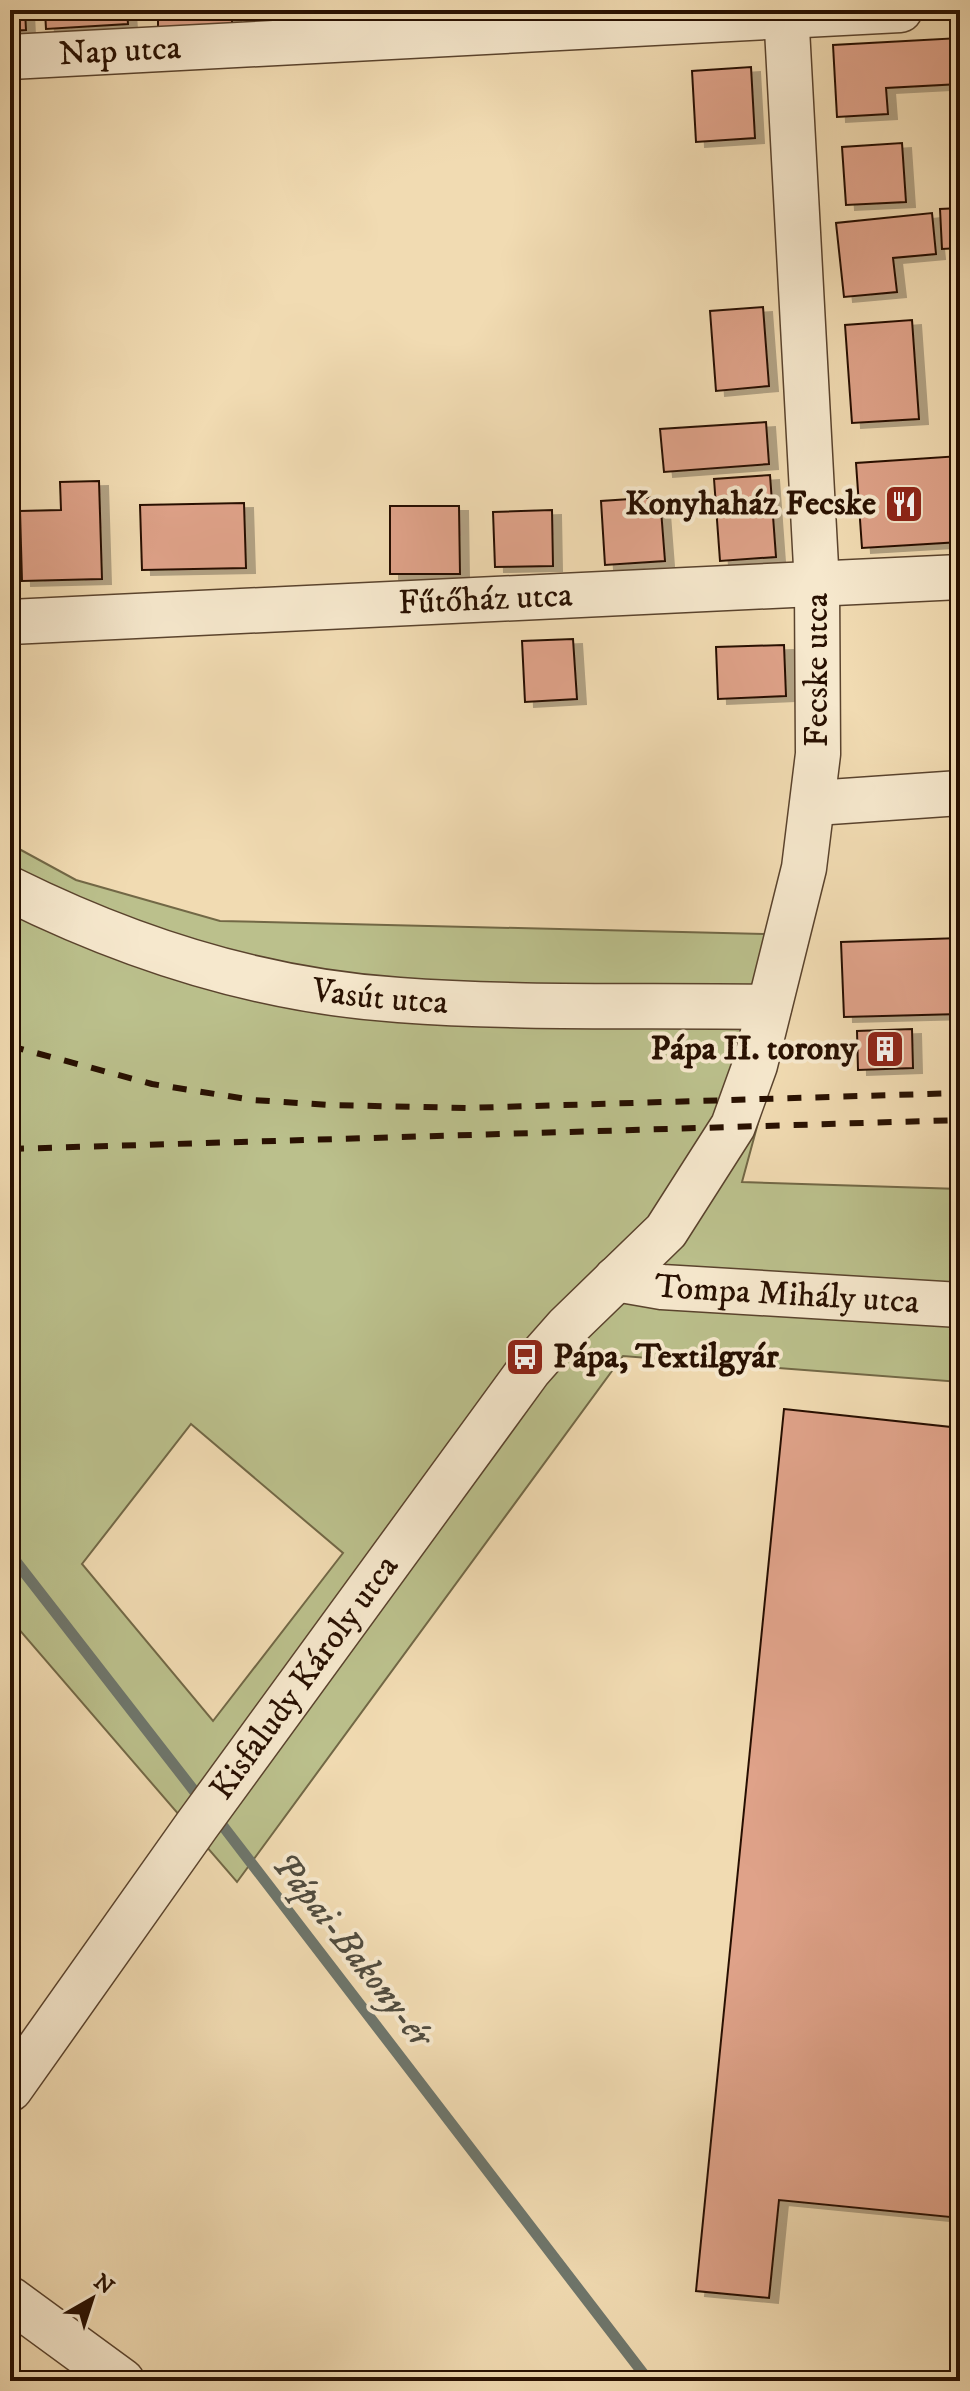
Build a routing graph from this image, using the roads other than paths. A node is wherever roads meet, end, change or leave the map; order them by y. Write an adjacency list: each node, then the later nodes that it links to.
1 (900, 10): 2 (street, Nap utca)
2 (786, 13): 3 (street, Nap utca); 5 (street, Fecske utca)
3 (10, 57)
4 (960, 577): 5 (street, Fűtőház utca)
5 (817, 585): 6 (street, Fűtőház utca); 8 (street, Fecske utca)
6 (10, 622)
7 (960, 793): 8 (street)
8 (815, 803): 10 (street, Fecske utca)
9 (10, 889): 10 (street, Vasút utca)
10 (769, 1007): 11 (street, Fecske utca)
11 (616, 1279): 12 (street, Tompa Mihály utca); 13 (street, Kisfaludy Károly utca)
12 (960, 1305)
13 (10, 2089)
14 (10, 2299): 15 (street)
15 (122, 2381)

